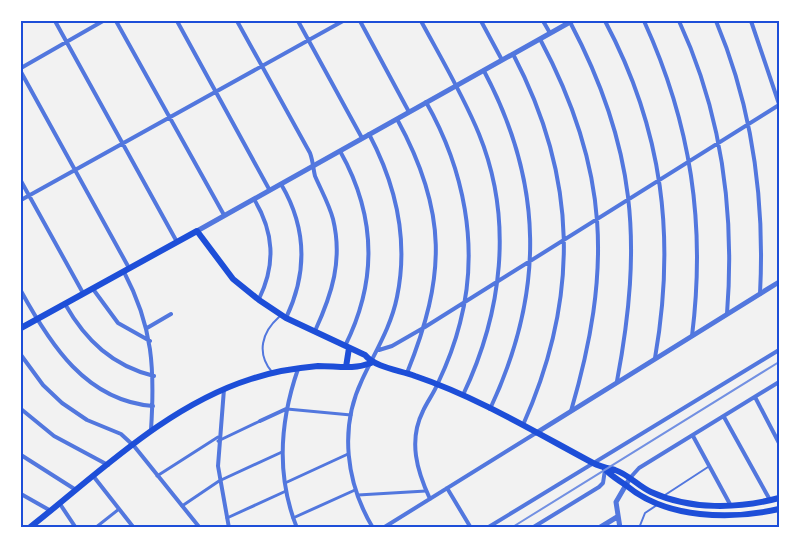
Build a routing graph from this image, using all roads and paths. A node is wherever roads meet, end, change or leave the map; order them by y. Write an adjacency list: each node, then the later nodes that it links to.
1 (55, 21): 21 (street)
2 (103, 21): 21 (street)
3 (116, 21): 33 (street)
4 (177, 21): 29 (street)
5 (237, 21): 24 (street)
6 (298, 21): 20 (street)
7 (343, 21): 20 (street)
8 (360, 21): 32 (street)
9 (421, 21): 28 (street)
10 (481, 21): 23 (street)
11 (543, 21): 18 (street)
12 (571, 21): 18 (street); 50 (street)
13 (605, 21): 44 (street)
14 (644, 21): 41 (street)
15 (679, 21): 38 (street)
16 (716, 21): 35 (street)
17 (751, 21): 31 (street)
18 (550, 33): 19 (street)
19 (540, 39): 22 (street); 53 (street)
20 (309, 40): 24 (street); 37 (street)
21 (67, 41): 25 (street); 39 (street)
22 (513, 54): 23 (street); 55 (street)
23 (502, 60): 26 (street)
24 (262, 67): 29 (street); 42 (street)
25 (21, 68)
26 (484, 70): 28 (street); 57 (street)
27 (21, 72): 43 (street)
28 (456, 86): 30 (street); 59 (street)
29 (216, 92): 33 (street); 47 (street)
30 (426, 102): 32 (street); 66 (street)
31 (779, 104): 35 (street)
32 (409, 112): 34 (street)
33 (170, 119): 39 (street); 52 (street)
34 (397, 119): 36 (street); 72 (street)
35 (750, 124): 38 (street); 64 (street)
36 (369, 134): 37 (street); 79 (street)
37 (362, 138): 40 (street)
38 (719, 142): 41 (street); 69 (street)
39 (123, 145): 43 (street); 56 (street)
40 (340, 150): 42 (street); 78 (street)
41 (689, 161): 44 (street); 76 (street)
42 (313, 165): 46 (street); 75 (street)
43 (76, 171): 48 (street); 58 (street)
44 (659, 180): 50 (street); 82 (street)
45 (21, 181): 48 (street)
46 (281, 183): 47 (street); 70 (street)
47 (269, 189): 49 (street)
48 (29, 196): 51 (street); 63 (street)
49 (253, 198): 52 (street); 65 (street)
50 (629, 199): 53 (street); 89 (street)
51 (21, 200)
52 (224, 215): 54 (street)
53 (599, 218): 55 (street); 99 (street)
54 (197, 231): 56 (main road); 65 (main road)
55 (565, 239): 57 (street); 103 (street)
56 (177, 242): 58 (main road)
57 (531, 261): 59 (street); 98 (street)
58 (127, 270): 61 (main road); 74 (street)
59 (498, 282): 66 (street); 93 (street)
60 (779, 282): 64 (street)
61 (93, 288): 63 (main road); 77 (street)
62 (21, 291): 71 (street)
63 (84, 293): 67 (main road)
64 (760, 294): 69 (street)
65 (259, 300): 70 (main road)
66 (465, 303): 72 (street); 91 (street)
67 (65, 304): 71 (main road); 88 (street)
68 (171, 314): 74 (street)
69 (727, 314): 76 (street)
70 (284, 316): 75 (main road); 86 (lane)
71 (36, 319): 73 (main road); 95 (street)
72 (425, 327): 79 (street); 87 (street)
73 (21, 328)
74 (147, 328): 77 (street)
75 (314, 332): 78 (main road)
76 (692, 336): 82 (street)
77 (150, 341): 88 (street)
78 (347, 347): 83 (main road); 84 (main road)
79 (379, 350): 83 (street)
80 (779, 350): 113 (street)
81 (21, 356): 109 (street)
82 (655, 358): 89 (street)
83 (371, 363): 84 (main road); 87 (main road); 100 (street)
84 (346, 367): 85 (main road)
85 (298, 369): 86 (main road); 97 (street)
86 (273, 373): 92 (main road)
87 (407, 373): 91 (main road)
88 (154, 376): 95 (street)
89 (617, 381): 99 (street)
90 (779, 382): 94 (street)
91 (438, 384): 93 (main road); 125 (street)
92 (224, 389): 104 (main road); 107 (street)
93 (463, 395): 98 (main road)
94 (755, 397): 101 (street); 108 (street)
95 (153, 406): 104 (street)
96 (21, 409): 114 (street)
97 (286, 409): 100 (street); 102 (street); 110 (street)
98 (490, 409): 103 (main road)
99 (571, 411): 105 (street)
100 (351, 415): 111 (street)
101 (723, 417): 106 (street); 130 (street)
102 (260, 421): 107 (street)
103 (523, 426): 105 (main road)
104 (151, 432): 109 (main road)
105 (536, 433): 113 (main road); 122 (street)
106 (693, 436): 115 (street); 120 (street)
107 (218, 439): 117 (street); 119 (street)
108 (779, 443)
109 (134, 446): 114 (main road); 117 (street)
110 (282, 452): 119 (street); 121 (street)
111 (348, 454): 121 (street); 126 (street)
112 (21, 455): 123 (street)
113 (593, 464): 116 (main road); 151 (street)
114 (109, 466): 118 (main road)
115 (710, 466): 131 (lane); 134 (street)
116 (605, 469): 120 (main road); 152 (street)
117 (157, 476): 133 (street)
118 (94, 477): 123 (main road); 136 (street)
119 (219, 482): 133 (street); 140 (street)
120 (628, 482): 131 (main road); 138 (street)
121 (285, 483): 124 (street)
122 (447, 488): 129 (street); 150 (street)
123 (77, 490): 132 (main road)
124 (286, 491): 139 (street); 140 (street)
125 (427, 491): 126 (street); 129 (street)
126 (355, 493): 139 (street); 148 (street)
127 (21, 494): 137 (street)
128 (779, 498): 130 (main road)
129 (430, 499): 149 (street)
130 (771, 500): 134 (main road)
131 (659, 501): 134 (main road); 135 (main road); 155 (lane)
132 (60, 504): 137 (main road); 142 (street)
133 (182, 506): 145 (street)
134 (731, 506)
135 (779, 508)
136 (119, 509): 143 (street); 144 (street)
137 (51, 511): 141 (main road)
138 (617, 517): 153 (street); 154 (street)
139 (293, 518): 147 (street)
140 (226, 519): 146 (street)
141 (29, 528)
142 (76, 528)
143 (94, 528)
144 (134, 528)
145 (200, 528)
146 (229, 528)
147 (296, 528)
148 (373, 528)
149 (383, 528)
150 (471, 528)
151 (487, 528)
152 (532, 528)
153 (599, 528)
154 (620, 528)
155 (639, 528)

